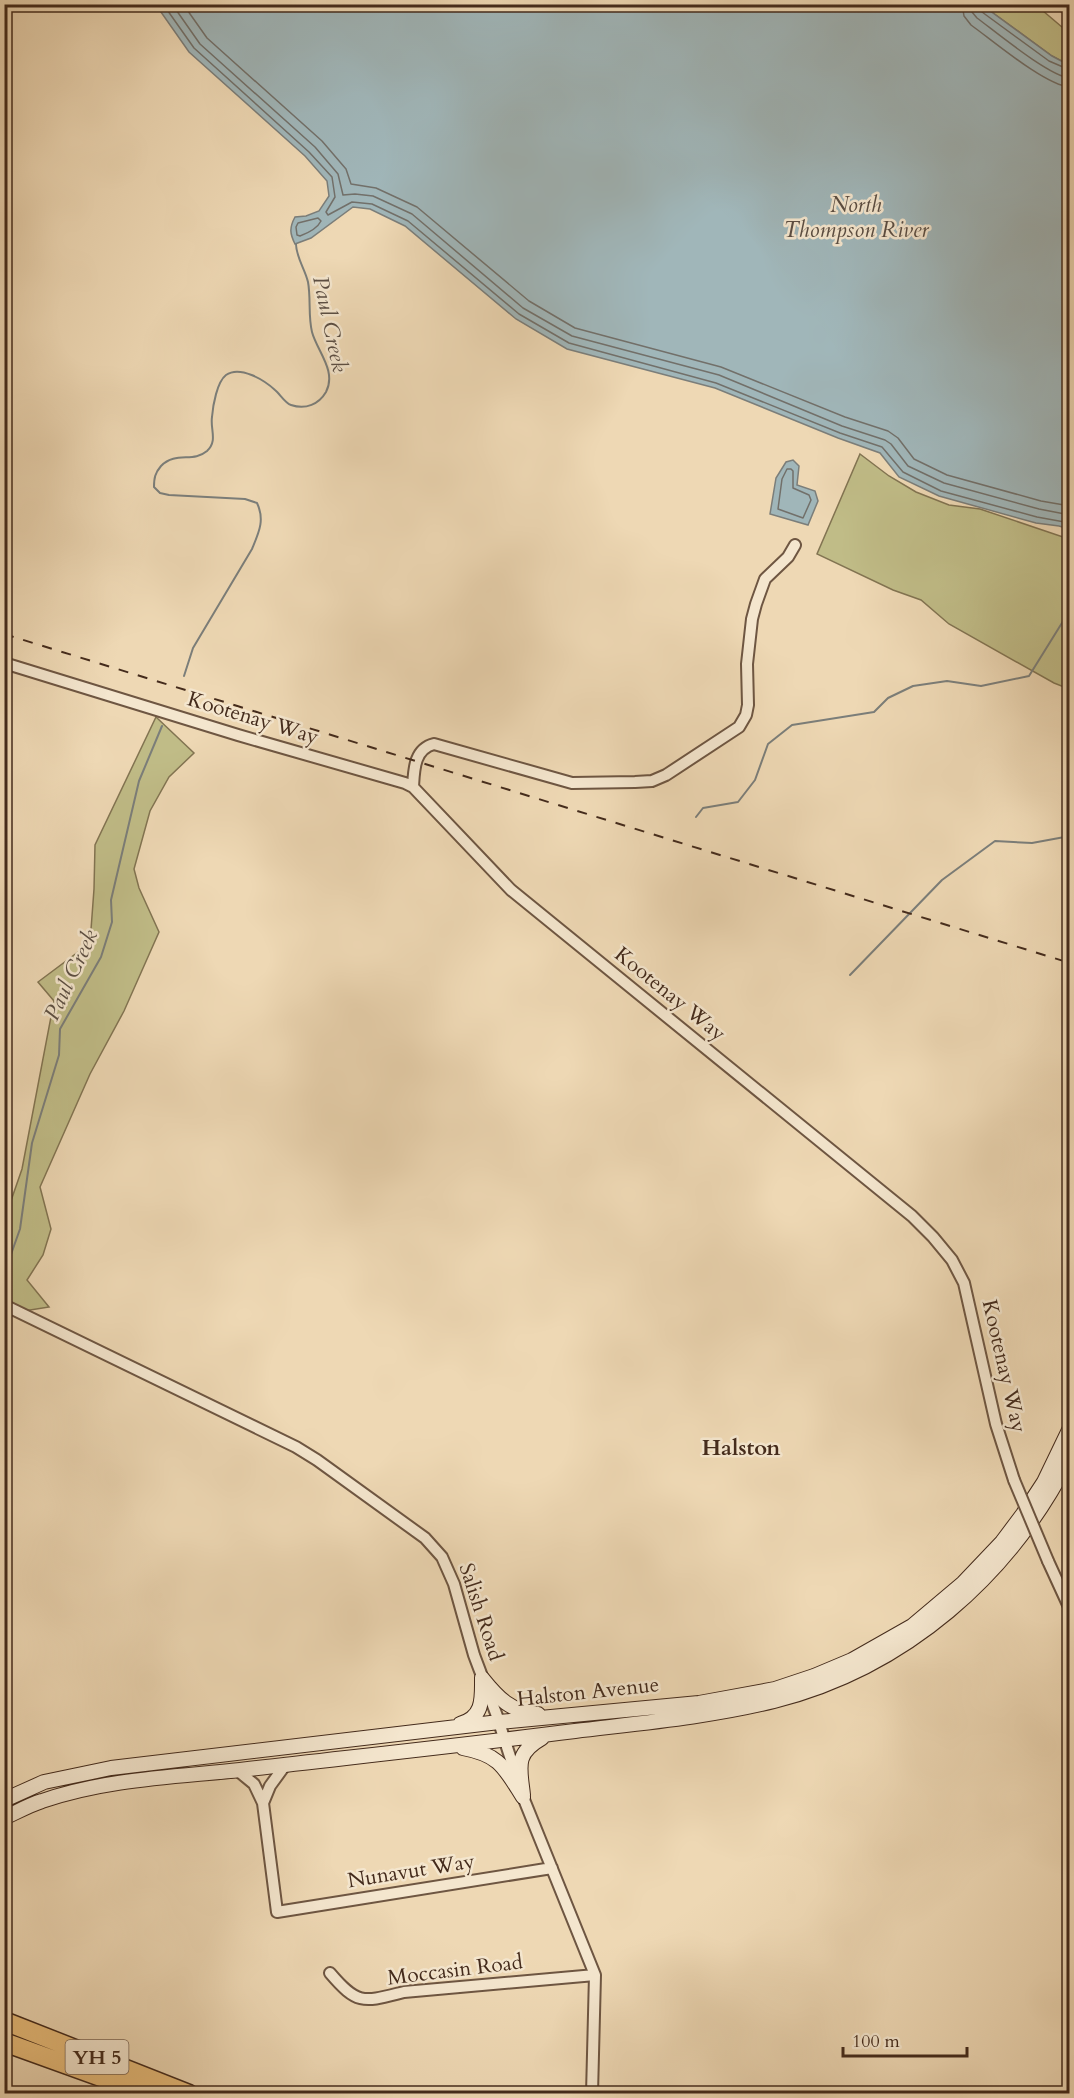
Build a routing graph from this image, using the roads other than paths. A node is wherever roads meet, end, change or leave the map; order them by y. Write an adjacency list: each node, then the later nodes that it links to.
1 (1062, 4): 2 (street)
2 (1070, 11)
3 (795, 545): 5 (street)
4 (4, 663): 5 (street, Kootenay Way)
5 (413, 787): 9 (street, Kootenay Way, bridge)
6 (4, 1305): 10 (street, Salish Road)
7 (1070, 1428): 11 (main road, Halston Avenue)
8 (1070, 1456): 14 (main road, Halston Avenue)
9 (1070, 1609)
10 (482, 1678): 11 (main road); 12 (street, Salish Road); 13 (main road)
11 (561, 1715): 12 (main road, Halston Avenue)
12 (499, 1722): 13 (main road, Halston Avenue); 15 (street, Salish Road)
13 (446, 1729): 20 (main road, Halston Avenue)
14 (548, 1735): 15 (main road, Halston Avenue); 19 (main road)
15 (504, 1740): 16 (main road, Halston Avenue); 19 (street, Salish Road)
16 (453, 1746): 17 (main road, Halston Avenue); 19 (main road)
17 (286, 1764): 18 (main road, Halston Avenue); 21 (street)
18 (237, 1770): 21 (street); 22 (main road, Halston Avenue)
19 (523, 1797): 23 (street, Salish Road)
20 (4, 1800)
21 (263, 1803): 23 (street, Nunavut Way)
22 (4, 1818)
23 (552, 1868): 25 (street, Salish Road)
24 (330, 1972): 25 (street, Moccasin Road)
25 (595, 1975): 30 (street, Salish Road)
26 (4, 2021): 29 (highway, YH 5)
27 (4, 2042): 28 (highway, YH 5)
28 (148, 2094)
29 (189, 2094)
30 (592, 2094)

